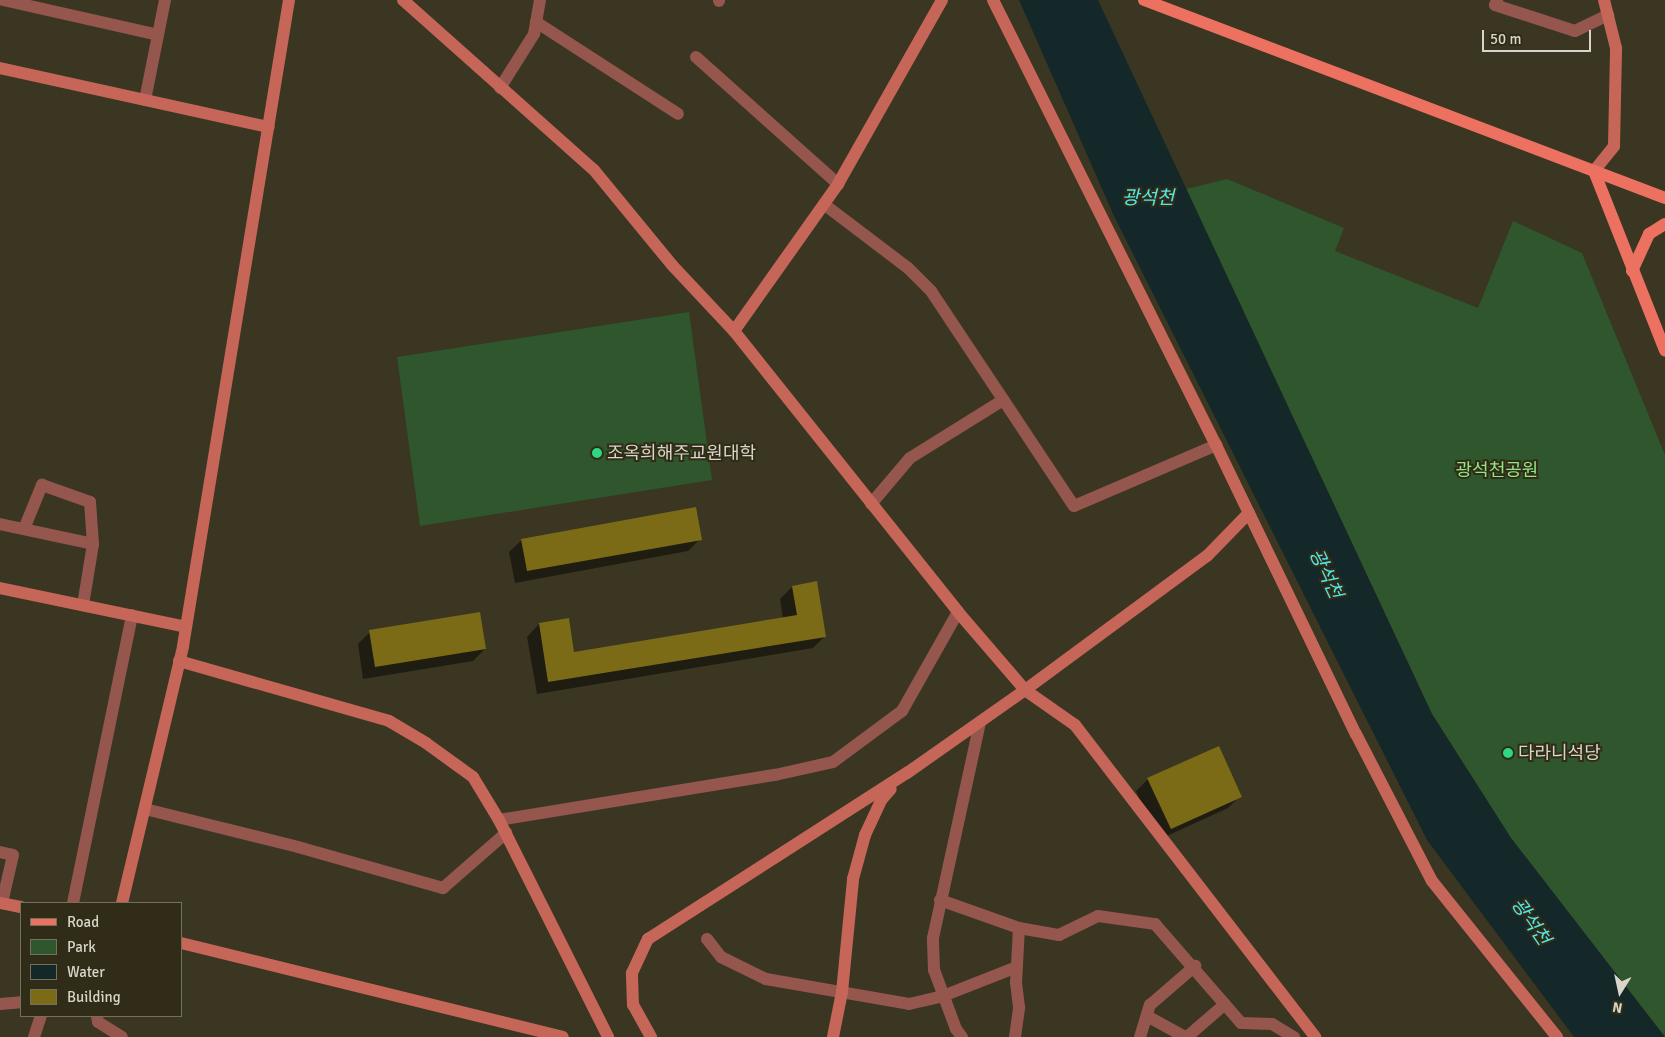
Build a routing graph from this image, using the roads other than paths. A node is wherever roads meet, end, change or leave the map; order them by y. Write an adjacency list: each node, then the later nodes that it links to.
1 (3, 0): 13 (street)
2 (165, 0): 13 (street)
3 (290, 0): 19 (street)
4 (403, 0): 16 (street)
5 (540, 0): 12 (street)
6 (942, 0): 21 (street)
7 (993, 0): 29 (street)
8 (1144, 0): 20 (main road)
9 (1496, 0): 11 (street)
10 (1604, 0): 11 (street)
11 (1608, 15): 20 (street)
12 (536, 22): 16 (street); 18 (street)
13 (158, 36): 17 (street)
14 (696, 57): 21 (street)
15 (0, 68): 17 (street)
16 (500, 88): 26 (street)
17 (145, 100): 19 (street)
18 (678, 114)
19 (269, 127): 39 (street)
20 (1594, 171): 22 (main road); 25 (main road)
21 (838, 184): 23 (street)
22 (1665, 198)
23 (825, 205): 26 (street); 28 (street)
24 (1665, 224): 25 (main road)
25 (1632, 271): 27 (main road)
26 (734, 331): 30 (street)
27 (1665, 350)
28 (1003, 400): 29 (street); 30 (street)
29 (1216, 445): 31 (street)
30 (871, 504): 37 (street)
31 (1249, 513): 41 (street); 78 (street)
32 (0, 524): 33 (street)
33 (24, 529): 34 (street); 34 (street)
34 (94, 544): 36 (street)
35 (0, 588): 36 (street)
36 (83, 605): 38 (street)
37 (958, 612): 41 (street); 45 (street)
38 (132, 615): 39 (street); 49 (street)
39 (186, 627): 40 (street)
40 (180, 661): 44 (street); 45 (street)
41 (1025, 690): 42 (street); 77 (street)
42 (980, 722): 43 (street); 48 (street)
43 (907, 773): 58 (street); 70 (street)
44 (145, 809): 46 (street); 50 (street)
45 (499, 820): 46 (street)
46 (506, 833): 69 (street)
47 (0, 852): 51 (street)
48 (940, 900): 53 (street); 59 (street)
49 (73, 902)
50 (122, 902)
51 (1, 903): 52 (street)
52 (20, 907)
53 (1019, 928): 56 (street); 57 (street)
54 (707, 939): 58 (street)
55 (182, 943): 68 (street)
56 (1017, 966): 59 (street); 73 (street)
57 (1195, 966): 62 (street); 63 (street)
58 (842, 992): 59 (street); 71 (street)
59 (943, 996): 72 (street)
60 (20, 1002): 61 (street)
61 (0, 1004)
62 (1225, 1004): 75 (street); 76 (street)
63 (1147, 1016): 74 (street); 75 (street)
64 (41, 1017): 66 (street)
65 (97, 1017): 67 (street)
66 (34, 1037)
67 (122, 1037)
68 (563, 1037)
69 (608, 1037)
70 (651, 1037)
71 (833, 1037)
72 (962, 1037)
73 (1015, 1037)
74 (1140, 1037)
75 (1186, 1037)
76 (1294, 1037)
77 (1315, 1037)
78 (1557, 1037)

